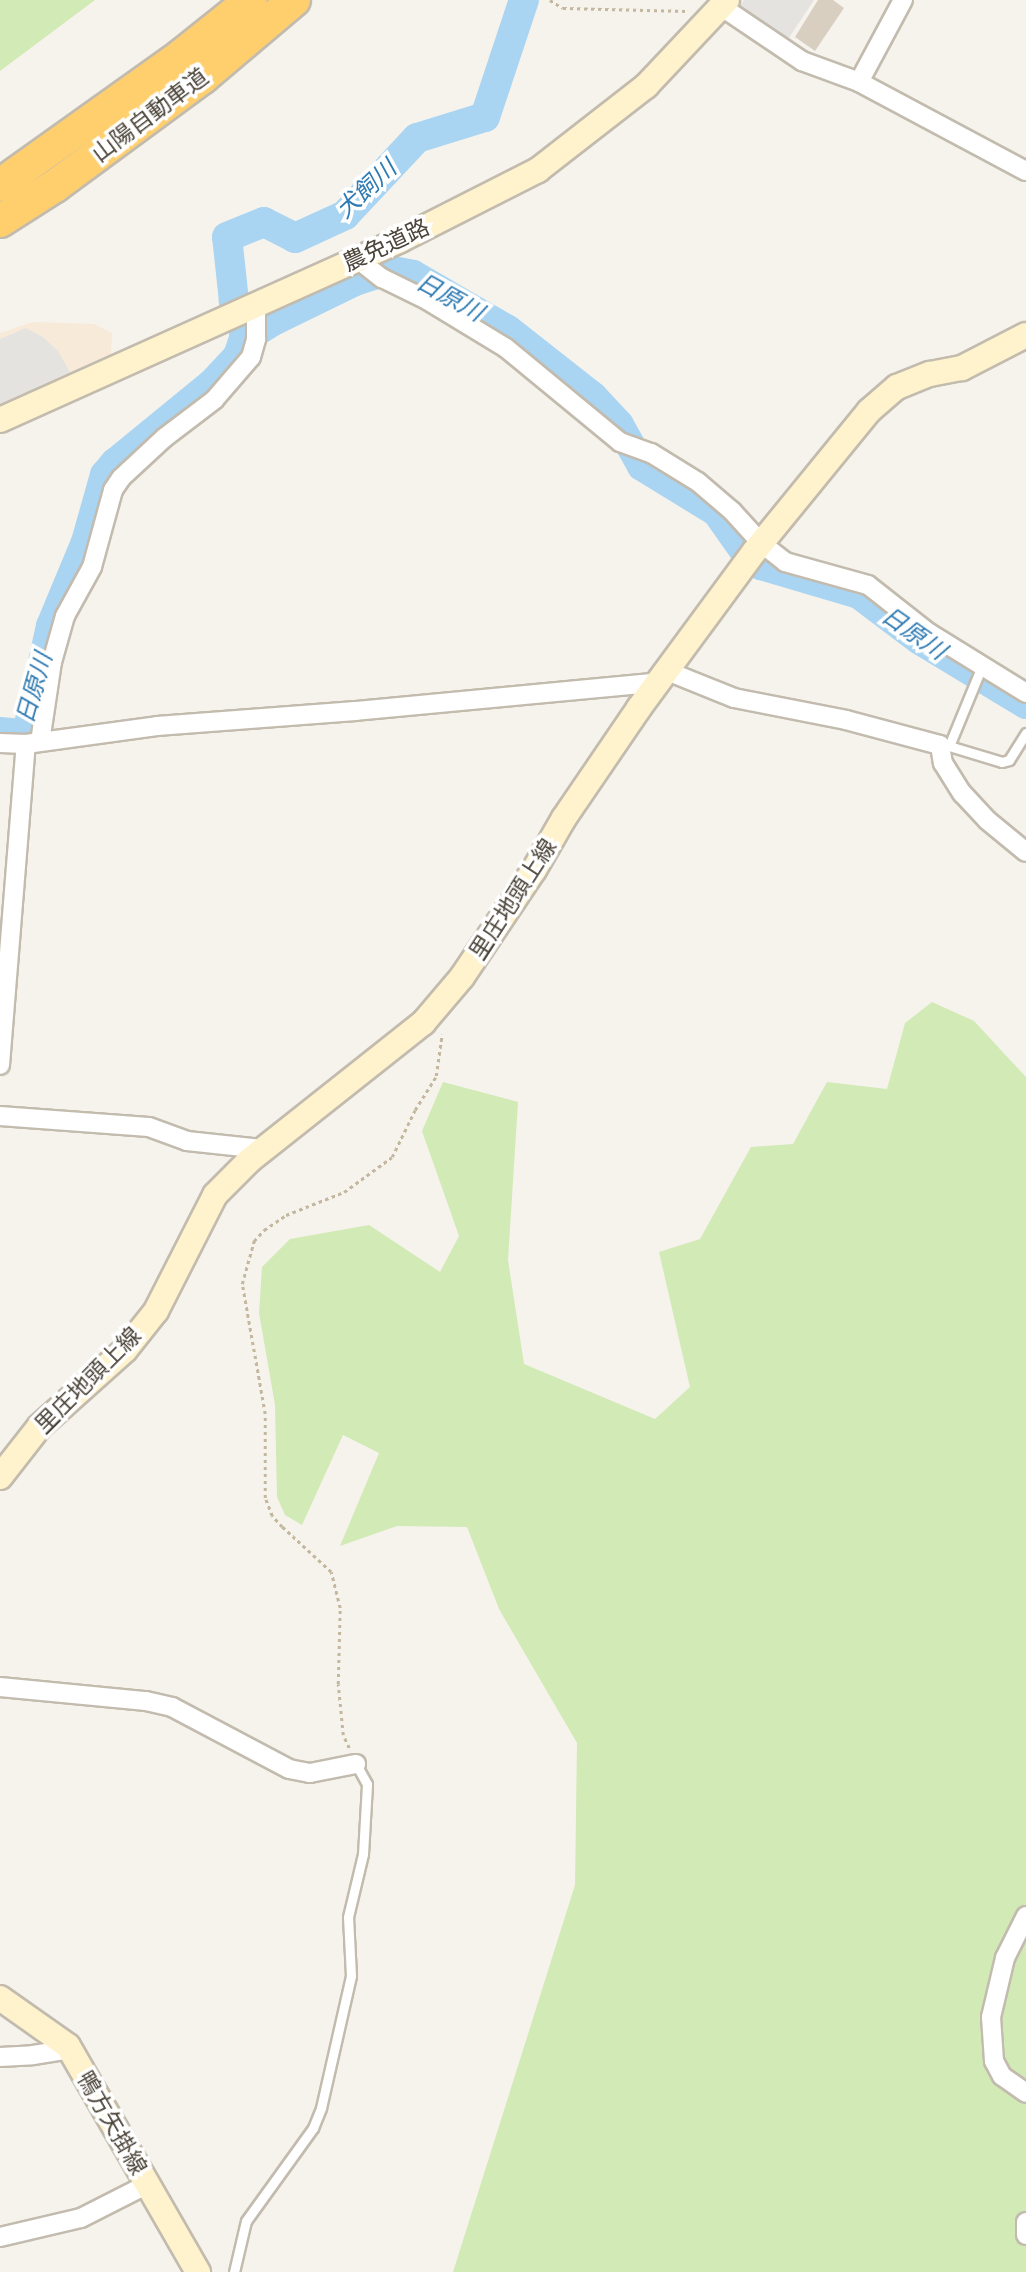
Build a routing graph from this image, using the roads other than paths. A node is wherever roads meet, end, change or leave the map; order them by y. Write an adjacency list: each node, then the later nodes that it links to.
1 (251, 0): 7 (highway, 山陽自動車道)
2 (294, 0): 8 (highway, 山陽自動車道)
3 (902, 0): 5 (street)
4 (722, 7): 5 (street); 9 (main road, 農免道路)
5 (859, 82): 6 (street)
6 (1026, 172)
7 (0, 185)
8 (0, 221)
9 (361, 263): 10 (main road, 農免道路); 13 (street)
10 (248, 312): 12 (main road, 農免道路); 19 (street)
11 (1026, 335): 13 (main road, 里庄地頭上線)
12 (0, 420)
13 (754, 553): 14 (street); 15 (main road, 里庄地頭上線)
14 (980, 668): 16 (street); 20 (lane)
15 (663, 676): 19 (street); 20 (street); 24 (main road, 里庄地頭上線)
16 (1026, 693)
17 (1026, 733): 20 (lane)
18 (0, 743): 19 (street)
19 (33, 743): 22 (street)
20 (945, 745): 21 (street)
21 (1026, 852)
22 (0, 1065)
23 (0, 1116): 24 (street)
24 (262, 1149): 25 (main road, 里庄地頭上線)
25 (0, 1477)
26 (0, 1687): 27 (street)
27 (356, 1764): 38 (lane)
28 (1026, 1916): 32 (street)
29 (0, 1998): 30 (main road, 鴨方矢掛線)
30 (68, 2046): 31 (street); 33 (main road, 鴨方矢掛線)
31 (0, 2057)
32 (1026, 2092)
33 (148, 2184): 36 (street); 37 (main road, 鴨方矢掛線)
34 (1026, 2222): 35 (street)
35 (1026, 2235)
36 (0, 2237)
37 (198, 2272)
38 (234, 2272)

